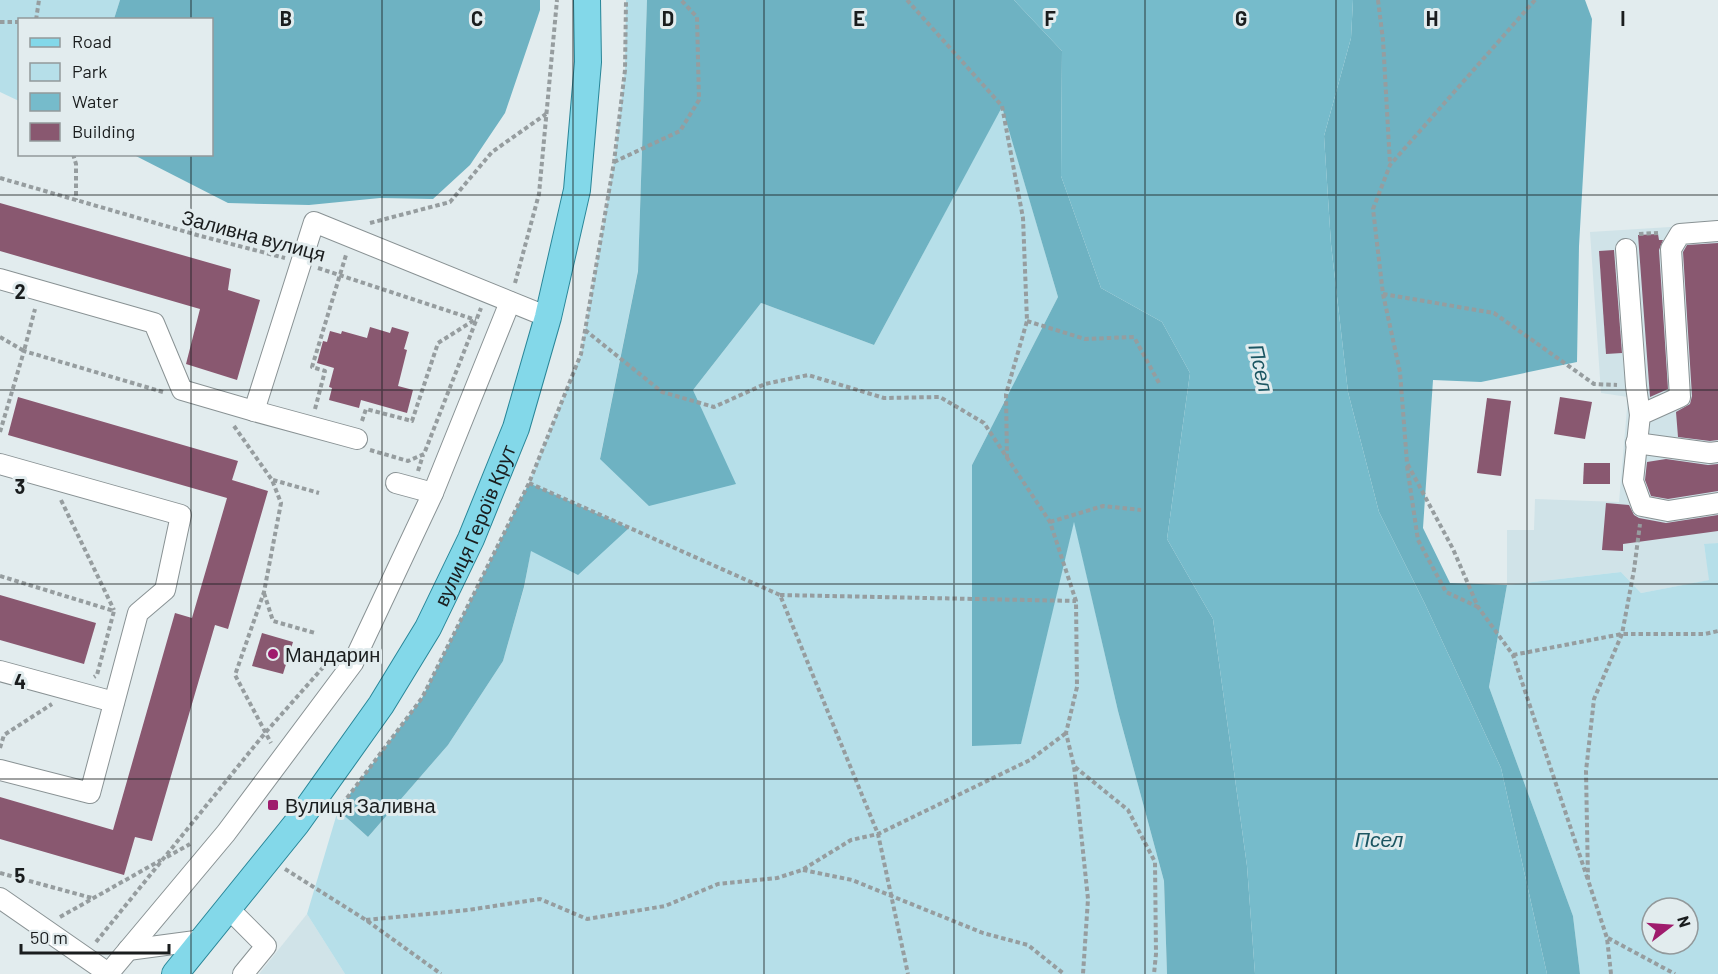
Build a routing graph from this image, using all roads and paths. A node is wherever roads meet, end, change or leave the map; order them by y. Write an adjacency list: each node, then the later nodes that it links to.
1 (39, 0): 9 (path)
2 (557, 0): 12 (path)
3 (587, 0): 28 (main road, вулиця Героїв Крут)
4 (626, 0): 14 (path)
5 (681, 0): 14 (path)
6 (906, 0): 30 (path)
7 (1378, 0): 15 (path)
8 (1534, 0): 15 (path)
9 (36, 18)
10 (0, 21): 11 (path)
11 (18, 22)
12 (547, 114): 19 (path); 27 (path)
13 (74, 156): 17 (path)
14 (614, 162): 32 (path)
15 (1390, 165): 26 (path)
16 (0, 178): 17 (path, Заливна вулиця)
17 (75, 200): 22 (path, Заливна вулиця)
18 (1718, 231): 20 (lane)
19 (344, 234): 22 (lane); 23 (path); 27 (lane)
20 (1680, 234): 21 (path); 38 (lane)
21 (1626, 249): 35 (lane)
22 (302, 262): 23 (path, Заливна вулиця); 36 (lane)
23 (339, 275): 29 (path, Заливна вулиця); 37 (path)
24 (0, 279): 25 (lane)
25 (40, 290): 33 (path); 36 (lane)
26 (1383, 294): 35 (path); 44 (path)
27 (510, 302): 28 (lane); 31 (lane)
28 (548, 317): 76 (main road, вулиця Героїв Крут)
29 (476, 320): 31 (path, Заливна вулиця); 40 (path)
30 (1027, 321): 34 (path); 43 (path)
31 (499, 327): 50 (lane)
32 (585, 330): 43 (path); 57 (path)
33 (0, 337)
34 (1159, 383)
35 (1636, 386): 38 (lane)
36 (254, 411): 40 (lane)
37 (323, 415)
38 (1640, 415): 41 (lane)
39 (228, 418): 47 (path)
40 (359, 432)
41 (1636, 443): 42 (lane); 52 (lane)
42 (1718, 452)
43 (1007, 460): 54 (path)
44 (1407, 463): 59 (path); 59 (path)
45 (0, 464): 46 (lane)
46 (50, 478): 60 (path); 64 (lane)
47 (272, 480): 49 (path); 56 (path)
48 (396, 483): 50 (lane)
49 (319, 493)
50 (433, 493): 71 (lane)
51 (1718, 503): 52 (lane)
52 (1642, 506): 63 (path)
53 (1141, 510): 54 (path)
54 (1050, 522): 58 (path)
55 (0, 576): 60 (path)
56 (264, 592): 62 (path); 69 (path)
57 (780, 595): 58 (path); 74 (path)
58 (1076, 602): 70 (path)
59 (1478, 607): 65 (path)
60 (114, 611): 64 (path)
61 (1718, 631): 63 (path)
62 (315, 633)
63 (1622, 634): 65 (path); 80 (path)
64 (130, 643): 68 (lane)
65 (1513, 655): 80 (path)
66 (328, 662): 69 (path)
67 (0, 671): 68 (lane)
68 (114, 702): 73 (lane)
69 (265, 733): 71 (path); 77 (path)
70 (1066, 733): 72 (path); 74 (path)
71 (280, 761): 89 (lane)
72 (1074, 766): 97 (path); 98 (path)
73 (0, 770)
74 (878, 834): 78 (path); 82 (path)
75 (191, 843): 77 (path)
76 (270, 858): 84 (main road, вулиця Героїв Крут); 85 (path)
77 (163, 859): 83 (path); 90 (path)
78 (802, 870): 82 (path); 85 (path)
79 (0, 873): 83 (path)
80 (1588, 880): 87 (path)
81 (0, 897): 86 (lane)
82 (892, 897): 95 (path); 96 (path)
83 (92, 899): 86 (path)
84 (229, 909): 88 (main road, вулиця Героїв Крут); 93 (lane)
85 (366, 920): 94 (path)
86 (42, 927): 90 (lane)
87 (1607, 938): 99 (path); 100 (path)
88 (203, 940): 89 (lane); 92 (main road, вулиця Героїв Крут)
89 (128, 950): 91 (lane)
90 (84, 957): 91 (lane)
91 (108, 974)
92 (175, 974)
93 (243, 974)
94 (441, 974)
95 (908, 974)
96 (1064, 974)
97 (1083, 974)
98 (1154, 974)
99 (1611, 974)
100 (1675, 974)

